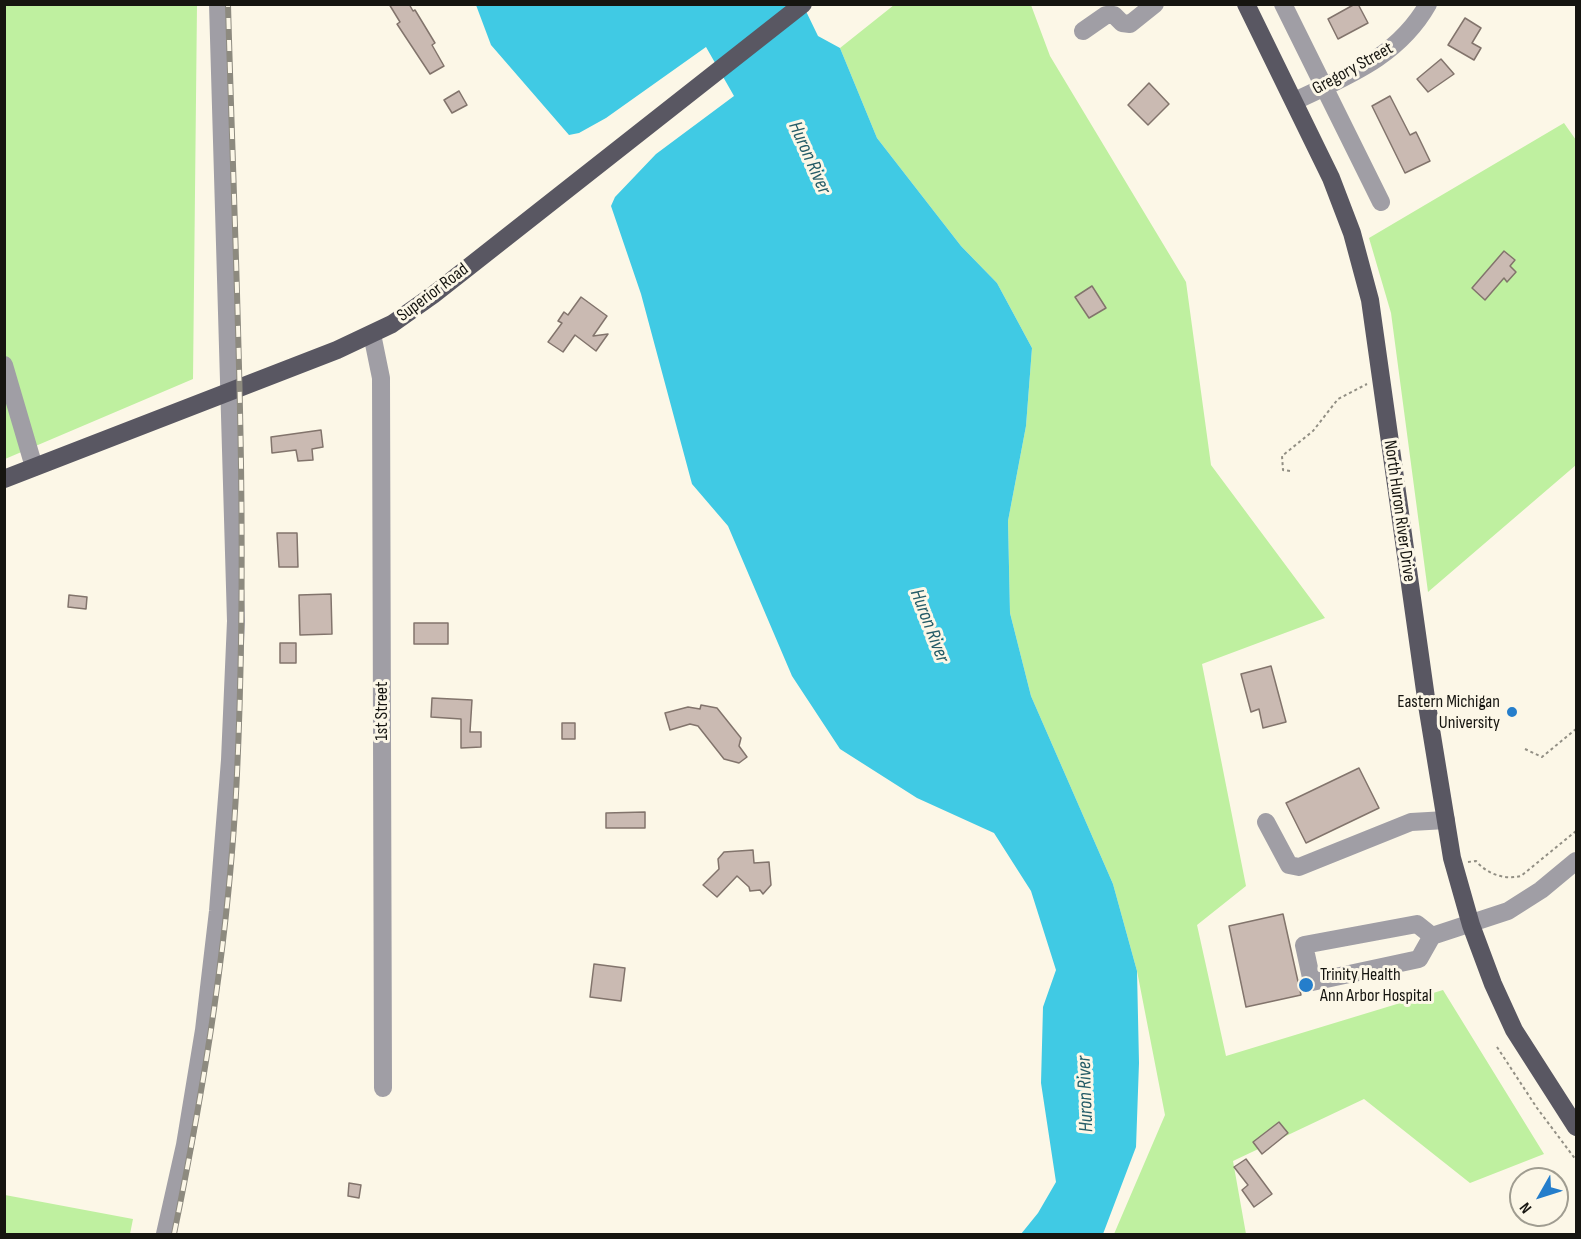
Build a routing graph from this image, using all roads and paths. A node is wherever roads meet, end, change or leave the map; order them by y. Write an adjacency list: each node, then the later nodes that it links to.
1 (218, 4): 14 (street)
2 (803, 4): 11 (main road, Superior Road)
3 (1155, 4): 7 (street)
4 (1246, 4): 9 (main road, North Huron River Drive)
5 (1283, 4): 8 (street)
6 (1428, 4): 8 (street, Gregory Street)
7 (1083, 31)
8 (1325, 86): 9 (street, Gregory Street); 10 (street)
9 (1294, 101): 13 (main road, North Huron River Drive)
10 (1381, 202)
11 (372, 334): 14 (main road, Superior Road); 28 (street, 1st Street)
12 (4, 365): 15 (street)
13 (1382, 380): 16 (path); 20 (main road, North Huron River Drive)
14 (228, 392): 15 (main road, Superior Road); 31 (street)
15 (34, 467): 17 (main road, Superior Road)
16 (1290, 471)
17 (4, 479)
18 (1576, 729): 19 (path)
19 (1525, 749)
20 (1446, 820): 21 (street); 24 (main road, North Huron River Drive)
21 (1266, 822)
22 (1576, 831): 24 (path)
23 (1576, 861): 25 (street)
24 (1453, 865): 25 (main road, North Huron River Drive)
25 (1471, 925): 26 (street); 29 (main road, North Huron River Drive)
26 (1432, 936): 26 (street)
27 (1497, 1047): 30 (path)
28 (383, 1088)
29 (1576, 1127)
30 (1576, 1160)
31 (165, 1234)

